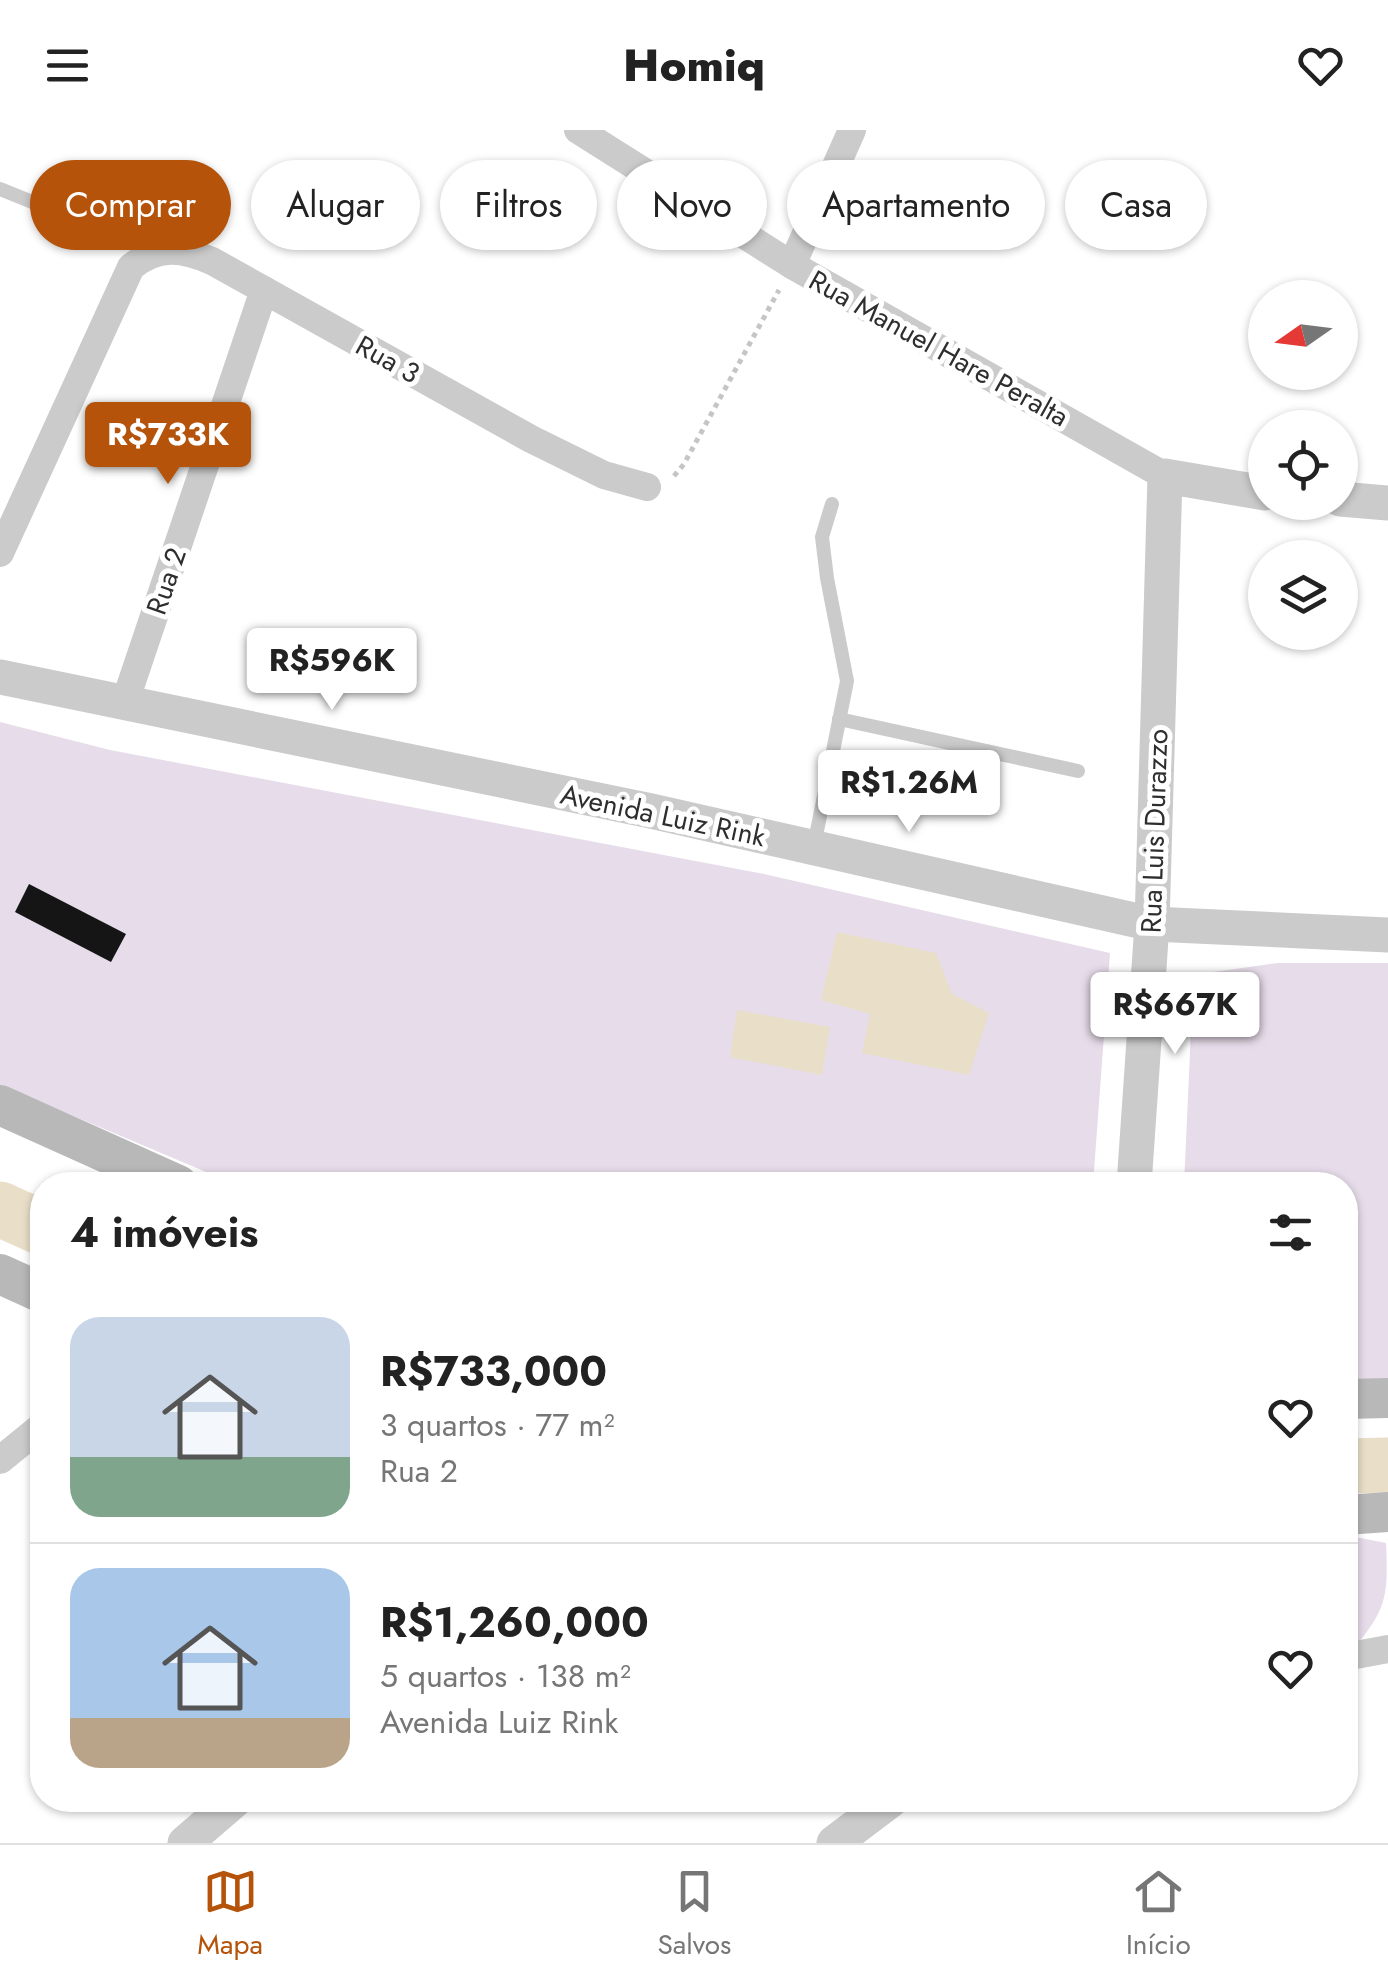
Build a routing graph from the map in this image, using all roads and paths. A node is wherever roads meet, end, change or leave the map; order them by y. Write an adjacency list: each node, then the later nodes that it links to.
1 (578, 130): 5 (street, Rua Manuel Hare Peralta)
2 (852, 130): 5 (street)
3 (0, 190): 4 (lane)
4 (157, 252): 6 (street, Rua 3); 13 (street)
5 (792, 265): 7 (street, Rua Manuel Hare Peralta); 8 (path)
6 (264, 290): 8 (street, Rua 3); 15 (street, Rua 2)
7 (1165, 476): 9 (street, Rua Manuel Hare Peralta); 19 (street, Rua Luis Durazzo)
8 (647, 487)
9 (1248, 490)
10 (1358, 500): 11 (street)
11 (1388, 503)
12 (832, 504): 16 (lane)
13 (0, 553)
14 (0, 677): 15 (street, Avenida Luiz Rink)
15 (125, 702): 18 (street, Avenida Luiz Rink)
16 (839, 719): 17 (lane); 18 (lane)
17 (1078, 771)
18 (814, 847): 19 (street, Avenida Luiz Rink)
19 (1152, 924): 20 (street, Avenida Luiz Rink); 23 (street, Rua Luis Durazzo)
20 (1388, 934)
21 (0, 1105): 22 (main road)
22 (149, 1172)
23 (1135, 1172)
24 (0, 1274): 25 (main road)
25 (30, 1288)
26 (1388, 1398): 27 (main road)
27 (1358, 1399)
28 (30, 1436): 29 (street)
29 (0, 1460)
30 (1388, 1512): 31 (main road)
31 (1358, 1513)
32 (1388, 1649): 33 (street)
33 (1358, 1655)
34 (221, 1812): 37 (street)
35 (878, 1812): 36 (street)
36 (844, 1840)
37 (186, 1843)

